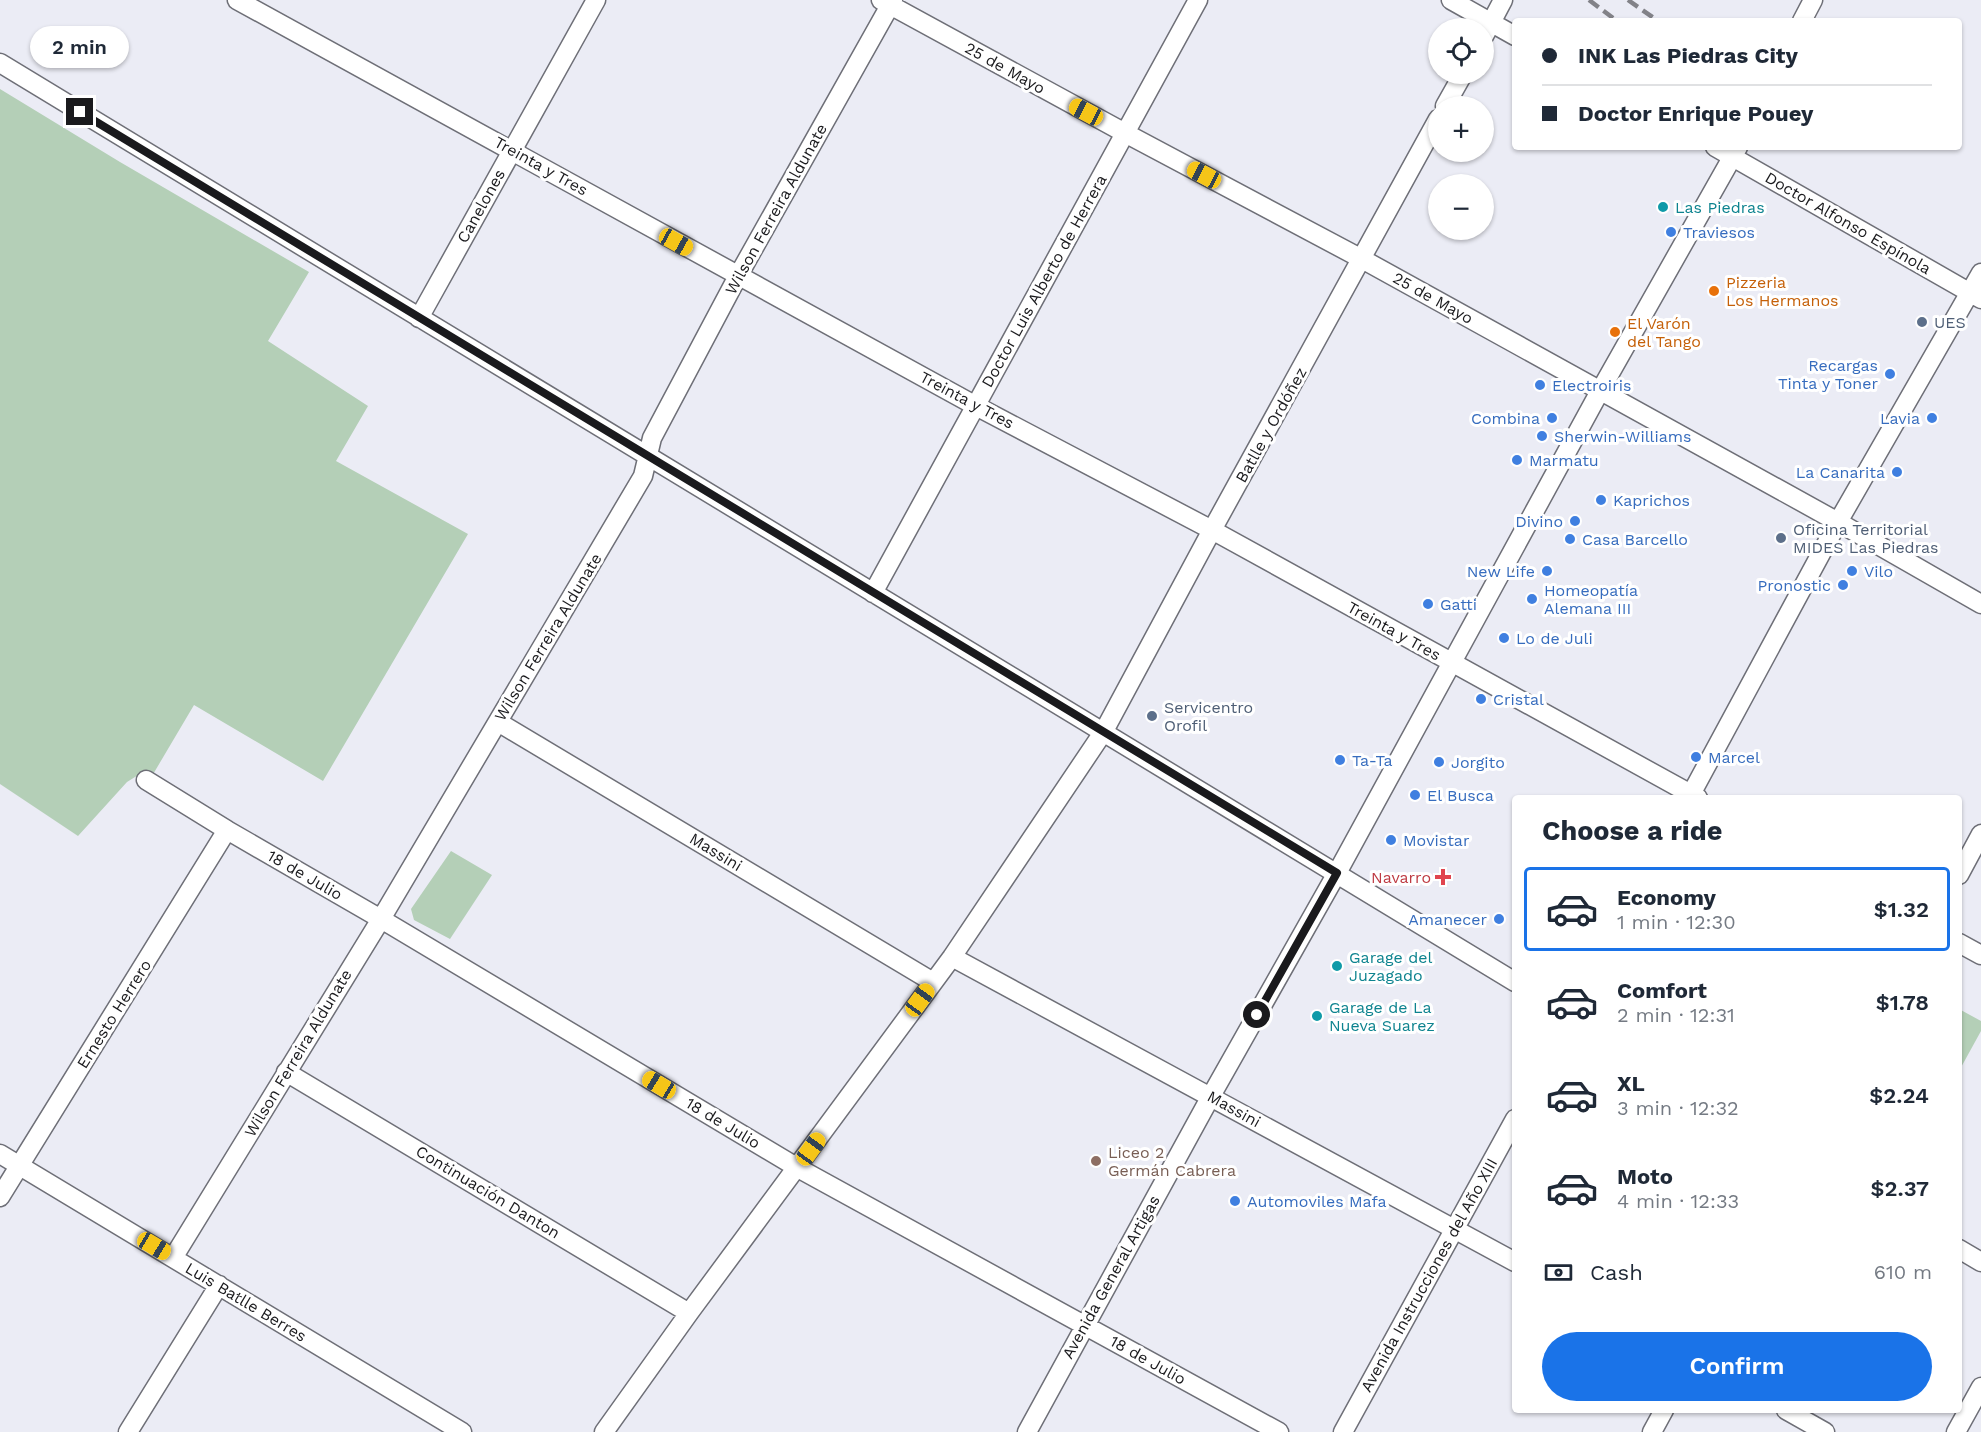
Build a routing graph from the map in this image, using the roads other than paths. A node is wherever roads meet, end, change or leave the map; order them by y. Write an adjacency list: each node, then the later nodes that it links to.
1 (237, 0): 16 (street, Treinta y Tres)
2 (596, 0): 16 (street, Canelones)
3 (1198, 0): 14 (street, Doctor Luis Alberto de Herrera)
4 (1451, 0): 8 (street)
5 (1503, 0): 9 (street)
6 (1813, 0): 10 (street)
7 (888, 2): 14 (street, 25 de Mayo); 20 (street, Wilson Ferreira Aldunate)
8 (1473, 18)
9 (1493, 18)
10 (1804, 18)
11 (1494, 32): 12 (street)
12 (1512, 35)
13 (0, 63): 22 (street)
14 (1125, 134): 18 (street, 25 de Mayo); 24 (street, Doctor Luis Alberto de Herrera)
15 (1428, 137): 18 (street, Batlle y Ordóñez)
16 (512, 150): 20 (street, Treinta y Tres); 22 (street, Canelones)
17 (1736, 152): 21 (street, Doctor Alfonso Espínola); 23 (street, Avenida General Artigas)
18 (1362, 259): 23 (street, 25 de Mayo); 27 (street, Batlle y Ordóñez)
19 (1981, 273): 21 (street)
20 (738, 276): 24 (street, Treinta y Tres); 25 (street, Wilson Ferreira Aldunate)
21 (1976, 296): 26 (street)
22 (419, 318): 25 (street)
23 (1600, 391): 26 (street, 25 de Mayo); 30 (street, Avenida General Artigas)
24 (976, 406): 27 (street, Treinta y Tres); 28 (street, Doctor Luis Alberto de Herrera)
25 (648, 457): 28 (street); 31 (street, Wilson Ferreira Aldunate)
26 (1838, 522): 29 (street, 25 de Mayo); 35 (street)
27 (1212, 530): 30 (street, Treinta y Tres); 32 (street, Batlle y Ordóñez)
28 (873, 593): 32 (street)
29 (1981, 604)
30 (1452, 663): 34 (street, Treinta y Tres); 39 (street, Avenida General Artigas)
31 (498, 722): 40 (street, Wilson Ferreira Aldunate); 45 (street, Massini)
32 (1104, 731): 39 (street); 43 (street, Batlle y Ordóñez)
33 (146, 780): 36 (street, 18 de Julio)
34 (1688, 795)
35 (1693, 795)
36 (227, 830): 40 (street, 18 de Julio); 50 (street, Ernesto Herrero)
37 (1981, 834): 38 (street)
38 (1962, 869)
39 (1337, 873): 44 (street); 47 (street, Avenida General Artigas)
40 (381, 918): 46 (street, Wilson Ferreira Aldunate); 51 (street, 18 de Julio)
41 (1962, 945): 42 (street)
42 (1981, 955)
43 (952, 957): 45 (street, Batlle y Ordóñez); 47 (street, Massini)
44 (1512, 980)
45 (933, 982): 51 (street, Batlle y Ordóñez)
46 (286, 1072): 55 (street, Wilson Ferreira Aldunate); 59 (street, Continuación Danton)
47 (1211, 1096): 53 (street, Massini); 60 (street, Avenida General Artigas)
48 (1512, 1124): 53 (street, Avenida Instrucciones del Año XIII)
49 (0, 1154): 50 (street, Luis Batlle Berres)
50 (20, 1166): 52 (street, Ernesto Herrero); 55 (street, Luis Batlle Berres)
51 (798, 1168): 59 (street, Batlle y Ordóñez); 60 (street, 18 de Julio)
52 (0, 1197)
53 (1454, 1228): 56 (street, Massini); 69 (street, Avenida Instrucciones del Año XIII)
54 (1962, 1251): 57 (street)
55 (173, 1257): 58 (street, Luis Batlle Berres)
56 (1512, 1260)
57 (1981, 1262)
58 (219, 1285): 64 (street); 65 (street, Luis Batlle Berres)
59 (689, 1313): 66 (street, Batlle y Ordóñez)
60 (1085, 1325): 67 (street, Avenida General Artigas); 68 (street, 18 de Julio)
61 (1981, 1387): 72 (street)
62 (1662, 1413): 70 (street)
63 (1791, 1413): 71 (street)
64 (128, 1432)
65 (462, 1432)
66 (604, 1432)
67 (1027, 1432)
68 (1279, 1432)
69 (1343, 1432)
70 (1652, 1432)
71 (1826, 1432)
72 (1956, 1432)

